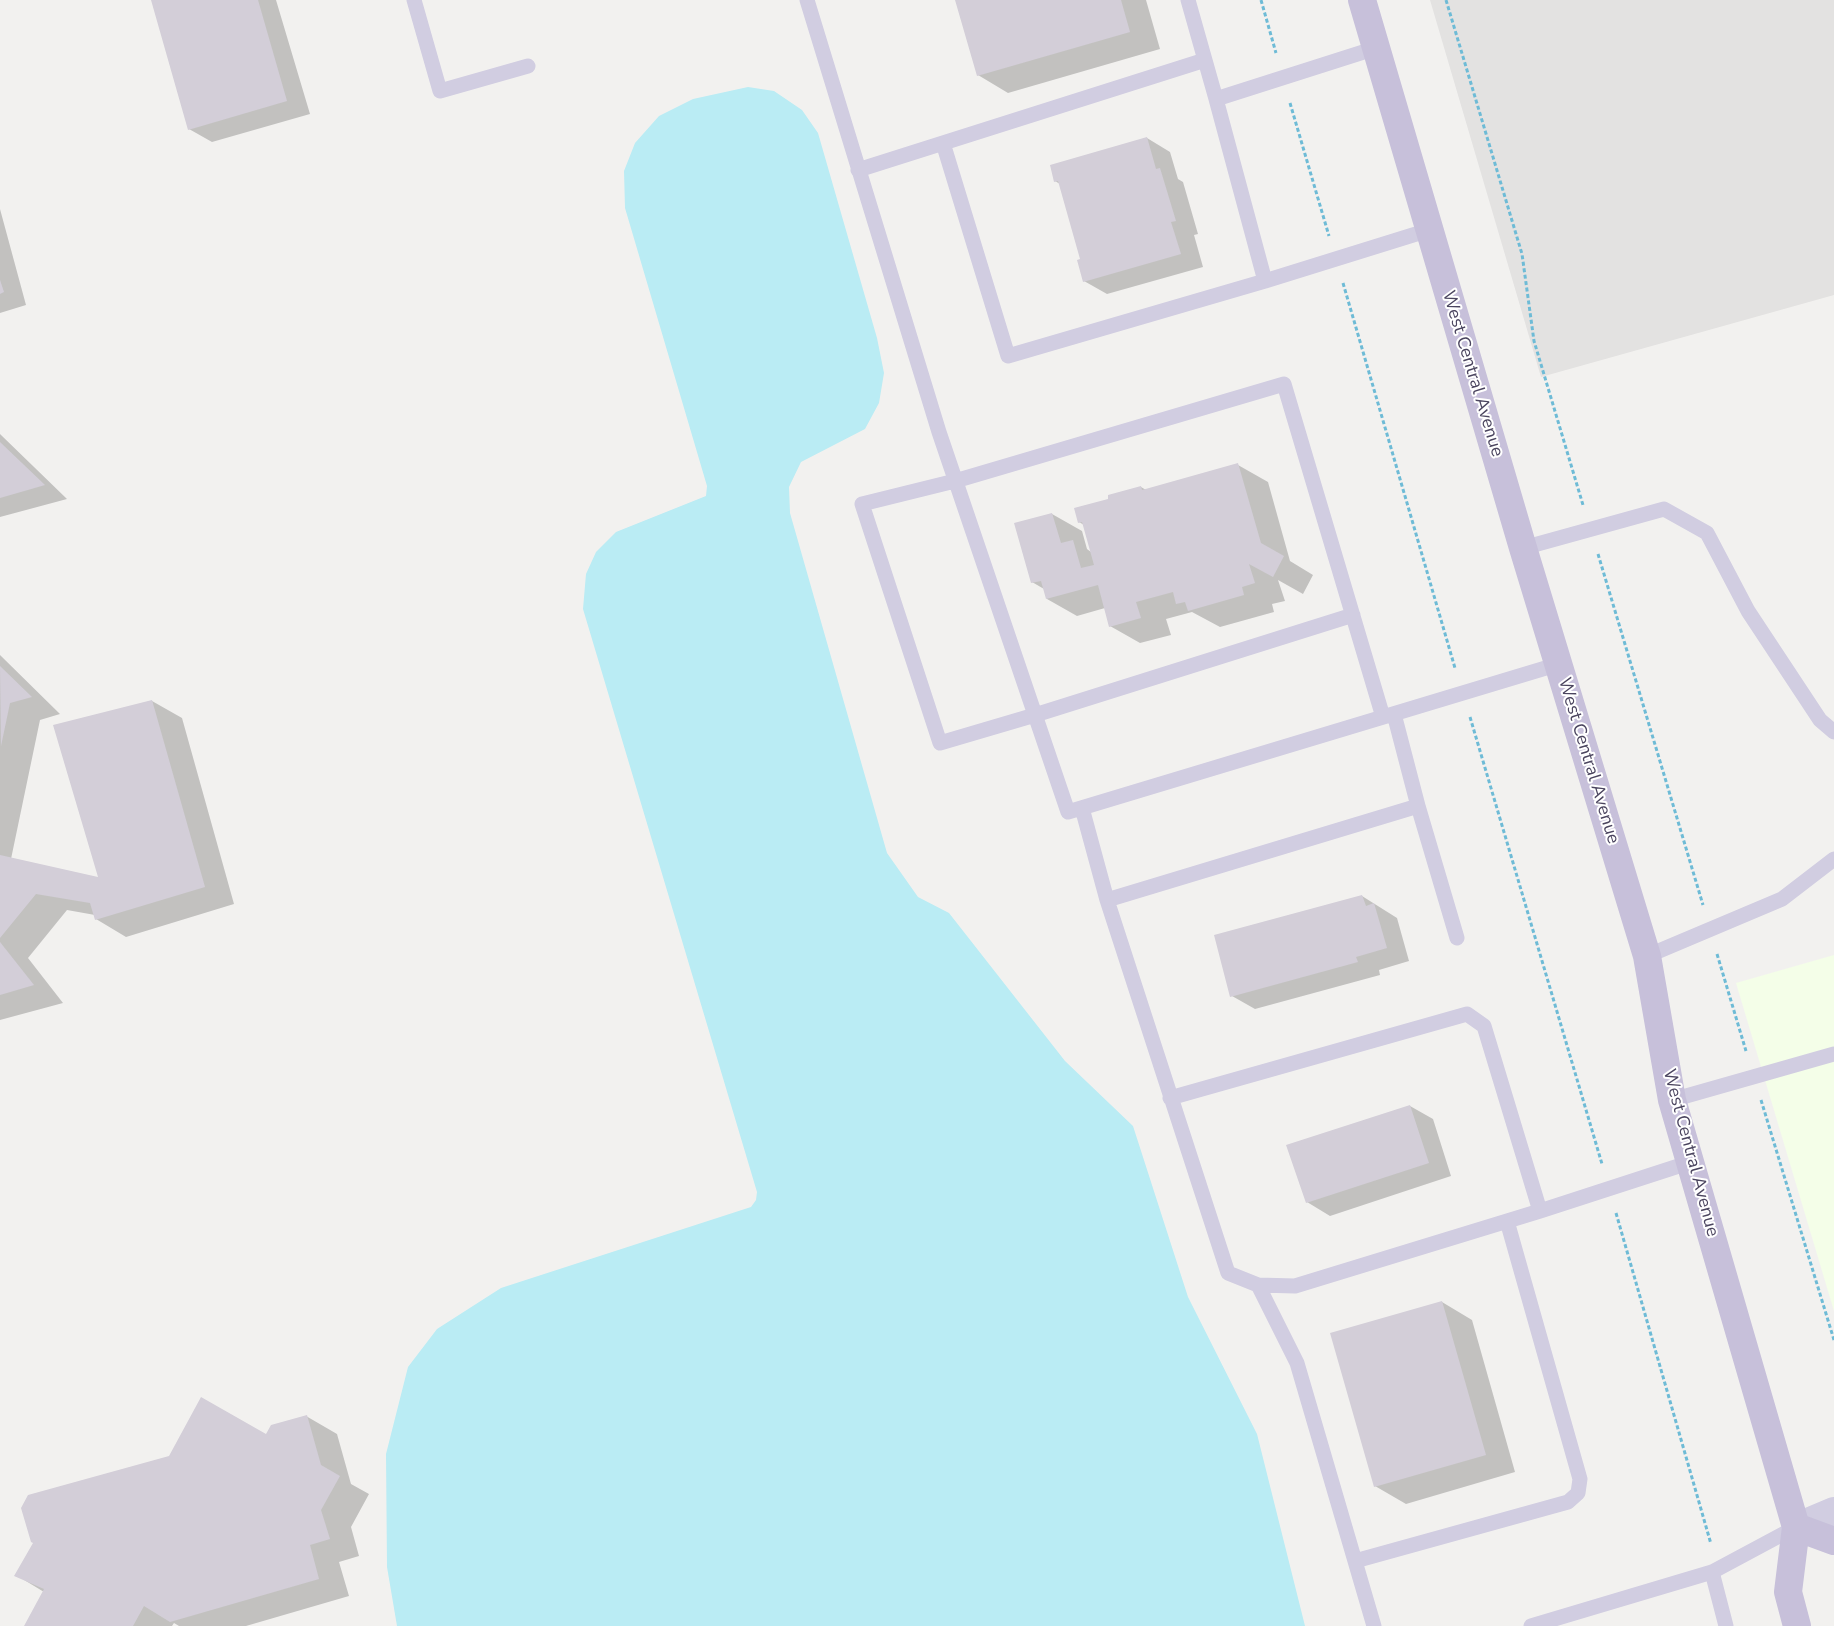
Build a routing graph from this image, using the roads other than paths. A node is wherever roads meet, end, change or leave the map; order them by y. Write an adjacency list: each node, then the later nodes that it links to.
1 (414, 0): 7 (lane)
2 (807, 0): 10 (lane)
3 (1188, 0): 6 (lane)
4 (1362, 0): 5 (main road, West Central Avenue)
5 (1376, 48): 8 (lane); 11 (main road, West Central Avenue)
6 (1205, 60): 8 (lane); 9 (lane)
7 (528, 66)
8 (1216, 99): 12 (lane)
9 (943, 143): 10 (lane); 12 (lane)
10 (858, 170): 13 (lane)
11 (1429, 230): 12 (lane); 14 (main road, West Central Avenue)
12 (1265, 281)
13 (955, 481): 15 (lane); 18 (lane); 18 (lane)
14 (1524, 548): 16 (main road, West Central Avenue); 19 (lane)
15 (1353, 615): 17 (lane); 18 (lane)
16 (1559, 664): 17 (lane); 25 (main road, West Central Avenue)
17 (1388, 715): 20 (lane); 21 (lane)
18 (1035, 716): 21 (lane)
19 (1834, 732)
20 (1418, 806): 23 (lane); 24 (lane)
21 (1082, 808): 23 (lane)
22 (1834, 858): 25 (lane)
23 (1107, 900): 27 (lane)
24 (1457, 938)
25 (1647, 956): 28 (main road, West Central Avenue)
26 (1834, 1054): 28 (lane)
27 (1170, 1098): 30 (lane); 32 (lane)
28 (1672, 1100): 29 (main road, West Central Avenue)
29 (1691, 1162): 30 (lane); 34 (main road, West Central Avenue)
30 (1540, 1211): 31 (lane)
31 (1506, 1221): 32 (lane); 36 (lane)
32 (1258, 1285): 36 (lane)
33 (1834, 1511): 34 (street)
34 (1796, 1527): 35 (main road); 37 (lane); 41 (main road, West Central Avenue)
35 (1834, 1542)
36 (1355, 1561): 38 (lane)
37 (1715, 1570): 39 (lane); 40 (lane)
38 (1374, 1626)
39 (1531, 1626)
40 (1726, 1626)
41 (1797, 1626)

